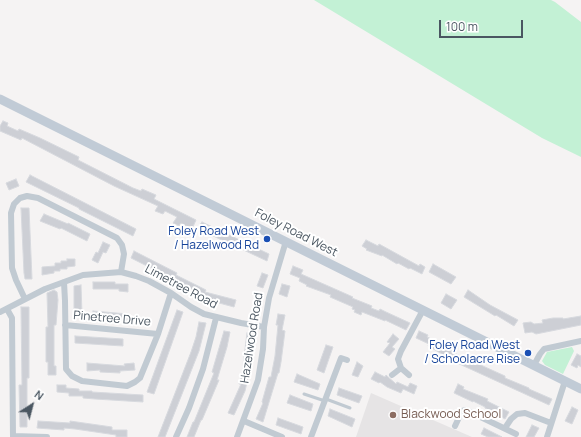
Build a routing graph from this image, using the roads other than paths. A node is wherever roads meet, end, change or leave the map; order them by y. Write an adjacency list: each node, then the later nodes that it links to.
1 (0, 99): 2 (main road, Foley Road West)
2 (286, 242): 8 (main road, Foley Road West); 12 (street, Hazelwood Road)
3 (121, 272): 4 (street, Limetree Road); 5 (street, Limetree Road); 6 (street)
4 (64, 282): 6 (street, Limetree Road); 11 (street)
5 (171, 293): 10 (street, Limetree Road); 13 (street)
6 (25, 299): 7 (street, Limetree Road)
7 (7, 309): 9 (street, Limetree Road); 30 (street)
8 (423, 310): 16 (main road, Foley Road West); 17 (street)
9 (0, 312)
10 (216, 318): 12 (street, Limetree Road); 32 (street)
11 (65, 325): 13 (street, Pinetree Drive); 13 (street)
12 (264, 326): 25 (street, Hazelwood Road)
13 (158, 334)
14 (581, 341): 16 (street)
15 (347, 360): 23 (street)
16 (534, 365): 20 (main road, Foley Road West)
17 (400, 368): 18 (street); 19 (street)
18 (392, 375)
19 (409, 375)
20 (565, 381): 21 (main road, Foley Road West); 26 (street)
21 (581, 389)
22 (304, 394): 23 (lane)
23 (325, 400): 24 (lane); 35 (street)
24 (350, 408)
25 (244, 421): 33 (street, Hazelwood Road); 34 (street)
26 (551, 423): 28 (street); 36 (street)
27 (455, 426): 28 (street)
28 (505, 428): 29 (street)
29 (516, 434)
30 (13, 436): 31 (street)
31 (46, 437)
32 (176, 437)
33 (237, 437)
34 (282, 437)
35 (311, 437)
36 (547, 437)

